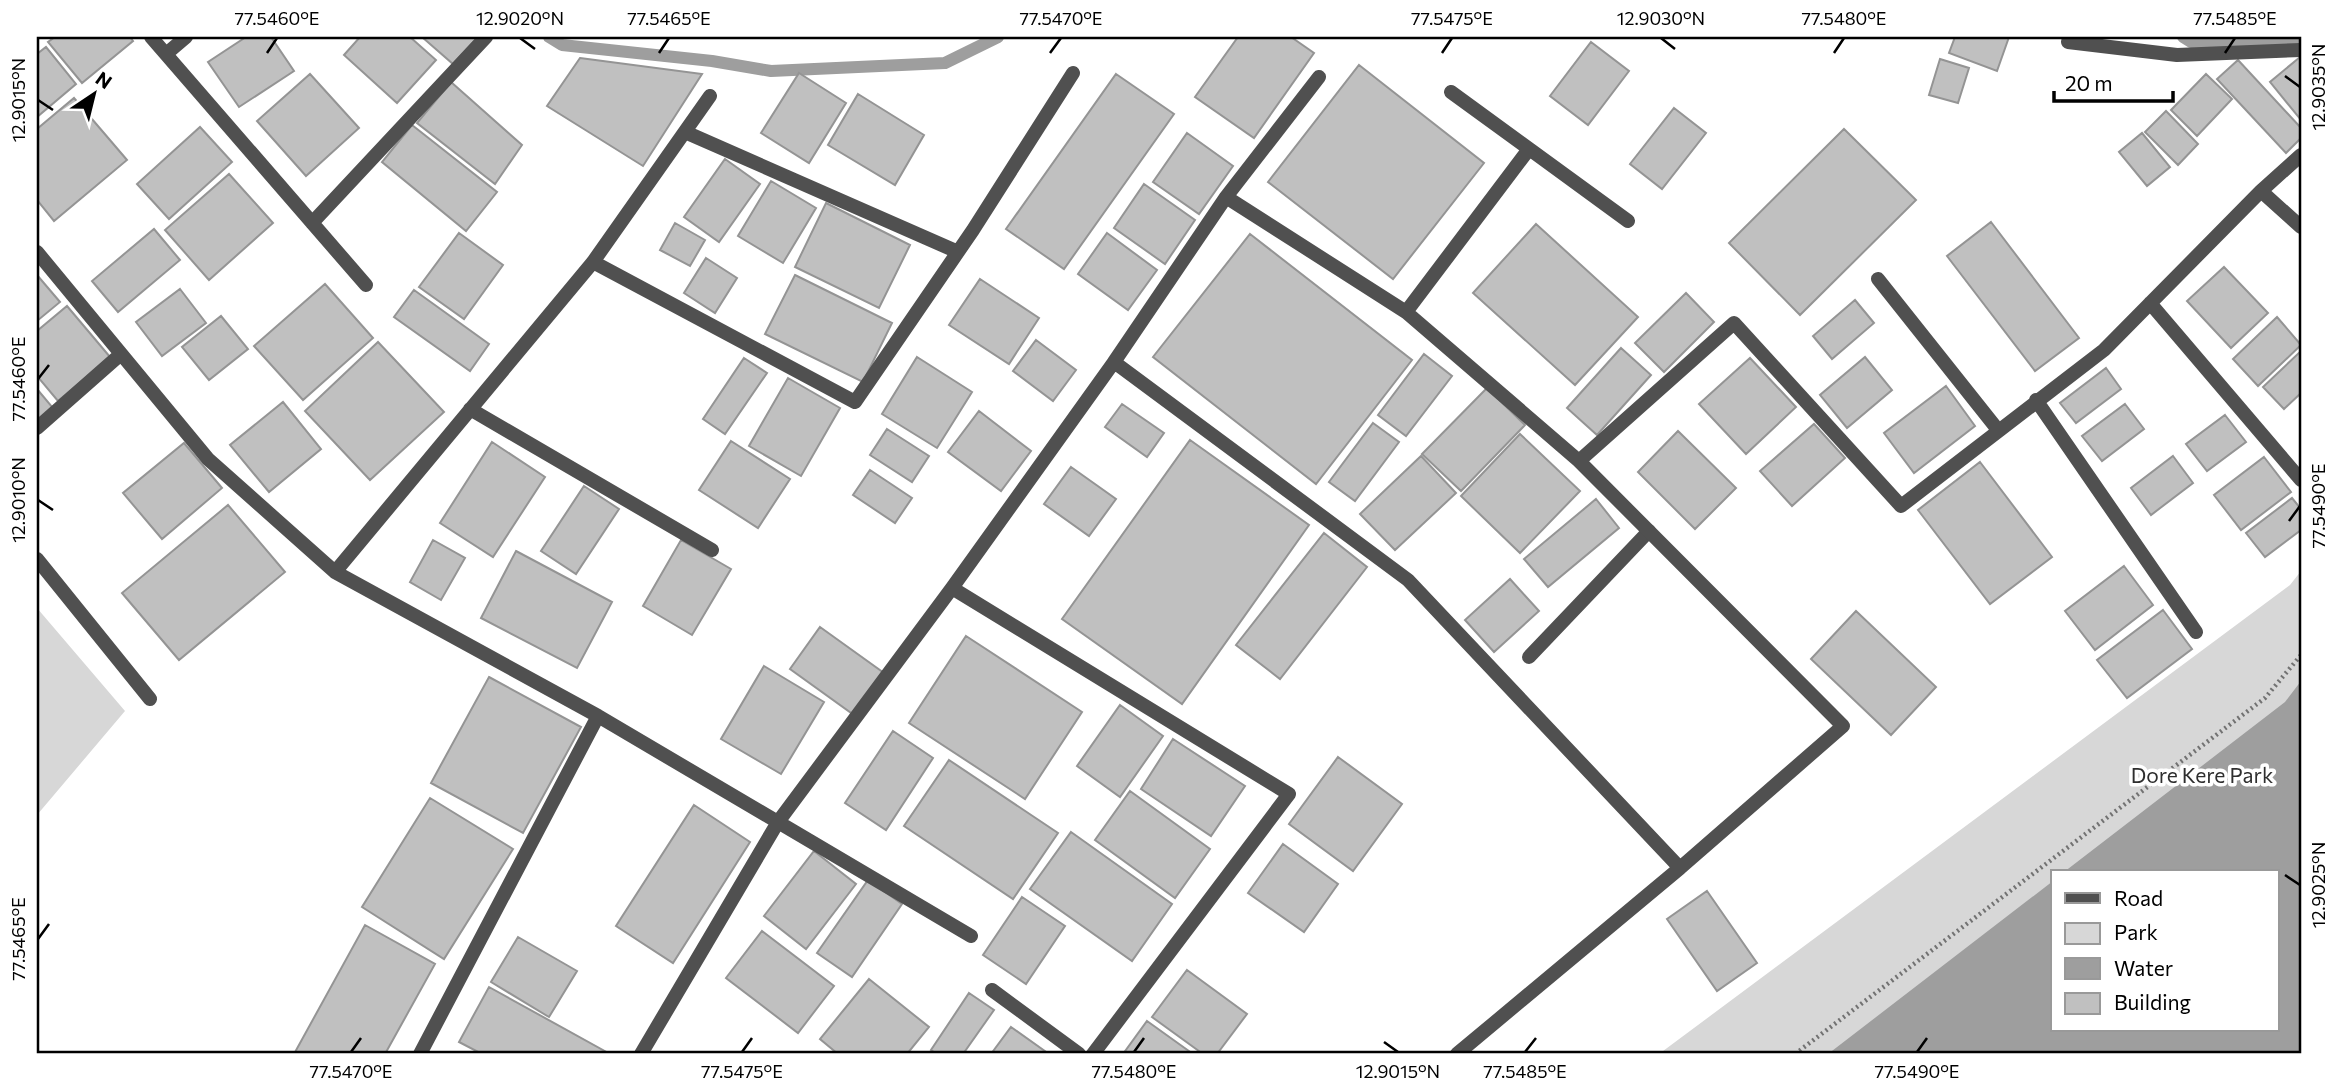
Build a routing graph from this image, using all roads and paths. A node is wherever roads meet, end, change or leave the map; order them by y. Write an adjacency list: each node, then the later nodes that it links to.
1 (151, 37): 6 (street)
2 (186, 37): 6 (street)
3 (486, 37): 17 (street)
4 (2068, 42): 5 (street)
5 (2301, 50)
6 (166, 54): 17 (street)
7 (1073, 73): 20 (street)
8 (1319, 77): 15 (street)
9 (1451, 92): 12 (street)
10 (710, 96): 11 (street)
11 (685, 132): 20 (street); 21 (street)
12 (1528, 149): 16 (street); 25 (street)
13 (2301, 155): 14 (street)
14 (2261, 191): 18 (street); 24 (street)
15 (1226, 197): 25 (street); 27 (street)
16 (1628, 221)
17 (312, 223): 23 (street)
18 (2301, 226)
19 (37, 252): 26 (street)
20 (958, 252): 21 (street)
21 (593, 262): 29 (street)
22 (1878, 279): 31 (street)
23 (366, 285)
24 (2150, 303): 28 (street); 33 (street)
25 (1406, 312): 32 (street)
26 (121, 354): 30 (street); 37 (street)
27 (1114, 362): 38 (street); 45 (street)
28 (2036, 400): 31 (street); 39 (street)
29 (470, 409): 35 (street); 37 (street)
30 (37, 428)
31 (1998, 430): 32 (street)
32 (1579, 461): 34 (street)
33 (2301, 480)
34 (1649, 531): 41 (street); 45 (street)
35 (712, 550)
36 (37, 559): 42 (street)
37 (335, 572): 43 (street)
38 (951, 588): 44 (street); 51 (street)
39 (2196, 632)
40 (2301, 655): 53 (path)
41 (1528, 657)
42 (150, 699)
43 (598, 716): 44 (street); 48 (street)
44 (778, 822): 46 (street); 49 (street)
45 (1680, 868): 52 (street)
46 (971, 936)
47 (992, 990): 50 (street)
48 (420, 1054)
49 (641, 1054)
50 (1079, 1054)
51 (1093, 1054)
52 (1457, 1054)
53 (1795, 1054)

